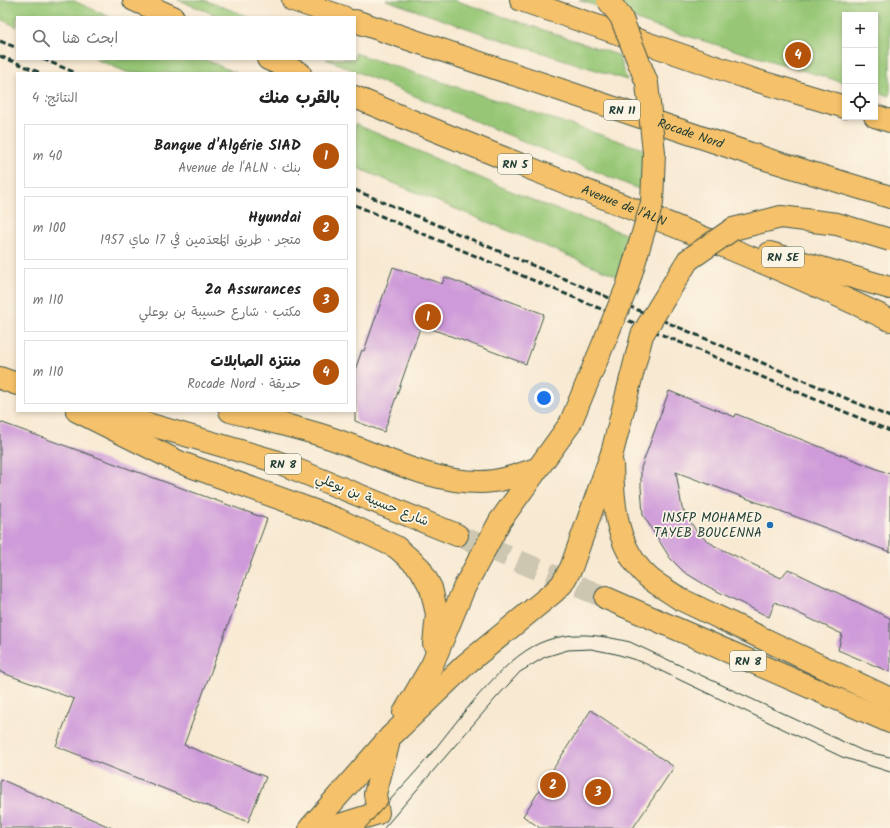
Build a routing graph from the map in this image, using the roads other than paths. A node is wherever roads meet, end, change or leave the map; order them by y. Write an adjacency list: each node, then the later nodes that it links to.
1 (134, 0): 5 (main road)
2 (292, 0): 6 (main road)
3 (521, 0): 11 (main road)
4 (608, 0): 25 (main road, bridge)
5 (171, 16)
6 (340, 16)
7 (356, 21): 14 (main road, Rocade Nord / RN 11)
8 (270, 60): 9 (main road)
9 (298, 72)
10 (356, 97): 15 (main road, Avenue de l'ALN / RN 5)
11 (842, 106)
12 (878, 117): 13 (main road)
13 (890, 121)
14 (890, 197)
15 (676, 227): 17 (main road, RN 5E); 18 (main road, Avenue de l'ALN / RN 5)
16 (890, 240): 24 (main road, bridge)
17 (890, 288)
18 (890, 320)
19 (0, 378): 20 (main road)
20 (16, 384)
21 (79, 412): 28 (main road)
22 (107, 412): 26 (main road, شارع حسيبة بن بوعلي / RN 8)
23 (234, 412): 25 (main road)
24 (612, 453): 29 (main road); 31 (main road)
25 (536, 469): 28 (main road)
26 (457, 535)
27 (606, 598): 30 (main road, RN 8)
28 (432, 665): 31 (main road)
29 (890, 699)
30 (890, 722)
31 (390, 737): 32 (main road); 33 (main road)
32 (310, 828)
33 (330, 828)

